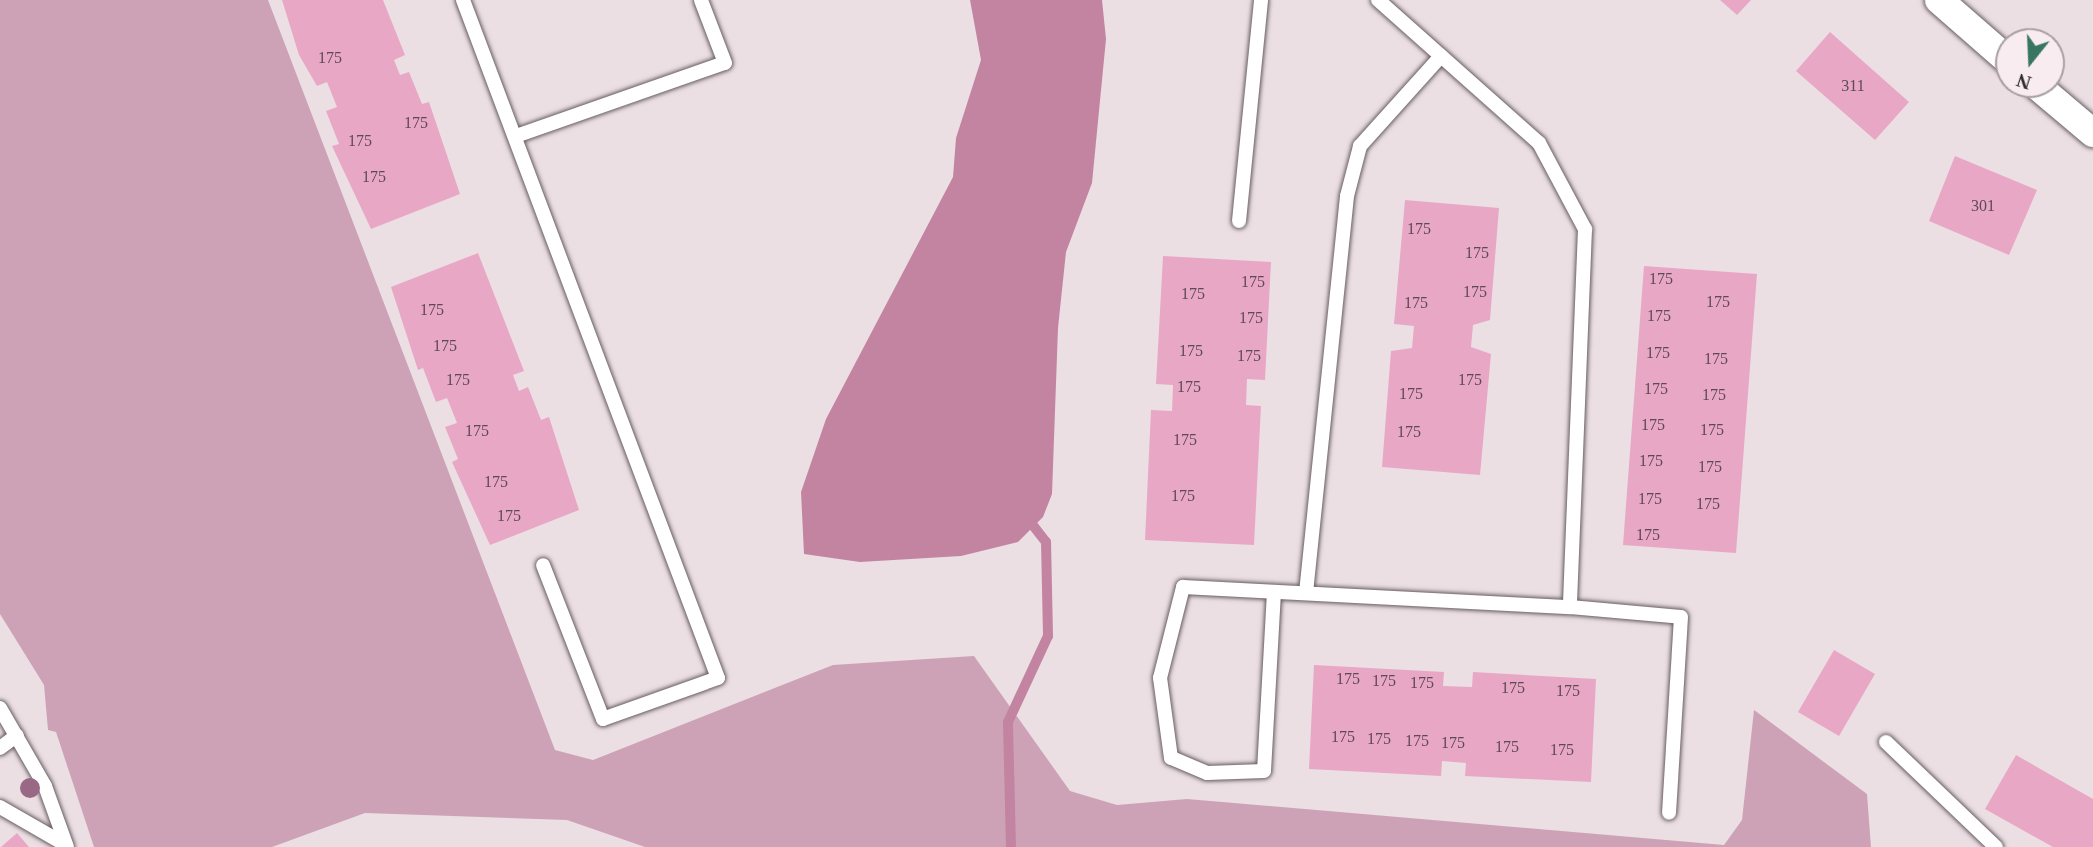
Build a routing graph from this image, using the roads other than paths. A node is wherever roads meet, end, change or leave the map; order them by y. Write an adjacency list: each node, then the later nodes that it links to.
1 (463, 0): 10 (lane)
2 (701, 0): 10 (lane)
3 (1261, 0): 11 (lane)
4 (1378, 0): 7 (lane)
5 (1939, 0): 6 (street)
6 (1995, 49)
7 (1441, 55): 14 (lane); 15 (lane)
8 (2052, 98): 9 (street)
9 (2093, 133)
10 (516, 136): 12 (lane)
11 (1239, 220)
12 (543, 565)
13 (1274, 592): 13 (lane); 14 (lane)
14 (1306, 593): 15 (lane)
15 (1570, 607): 21 (lane)
16 (0, 708): 17 (lane)
17 (17, 735): 19 (lane); 22 (lane)
18 (1886, 742): 23 (lane)
19 (0, 748)
20 (0, 807): 22 (lane)
21 (1669, 813)
22 (67, 846)
23 (1996, 847)

